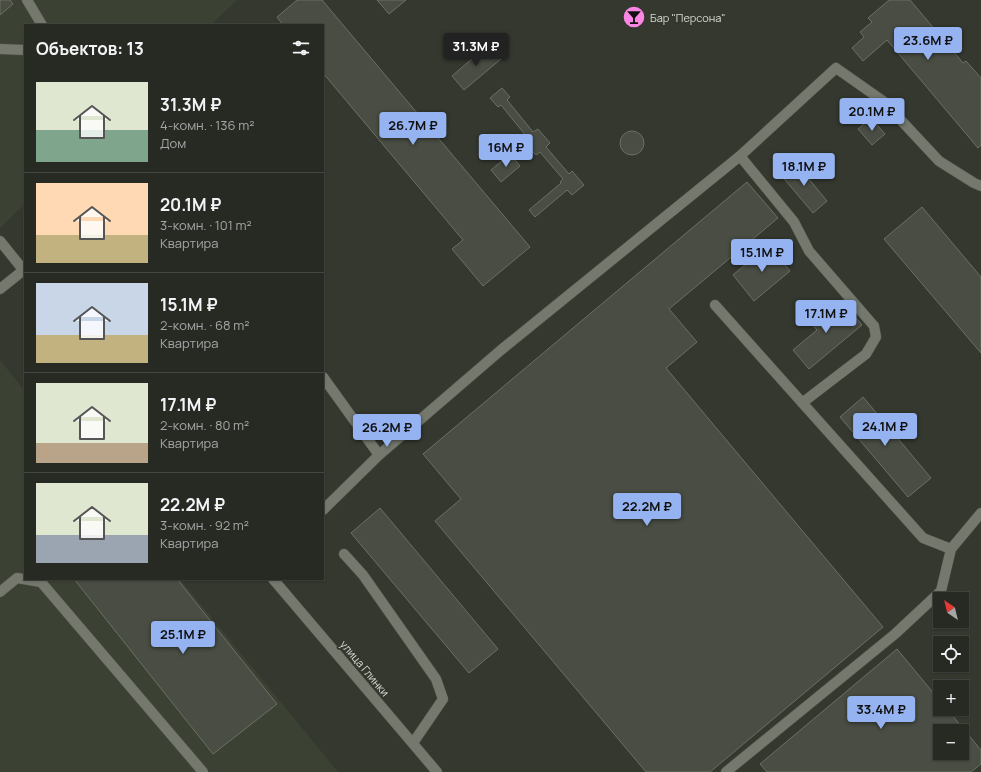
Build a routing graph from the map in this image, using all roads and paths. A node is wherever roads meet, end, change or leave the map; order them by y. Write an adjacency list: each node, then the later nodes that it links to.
1 (27, 0): 2 (street)
2 (41, 24)
3 (0, 49): 4 (street)
4 (24, 50)
5 (740, 156): 6 (street); 12 (street); 13 (street)
6 (981, 186)
7 (0, 241): 8 (street)
8 (24, 270): 9 (street)
9 (0, 289)
10 (715, 305): 12 (street)
11 (324, 378): 13 (street)
12 (802, 402): 16 (street)
13 (379, 455): 14 (street)
14 (324, 509)
15 (981, 513): 16 (street)
16 (950, 549): 25 (street)
17 (344, 554): 22 (street)
18 (24, 579): 21 (street)
19 (29, 580): 23 (street)
20 (274, 580): 22 (street, улица Глинки)
21 (0, 592)
22 (413, 743): 24 (street, улица Глинки)
23 (203, 772)
24 (438, 772)
25 (726, 772)

